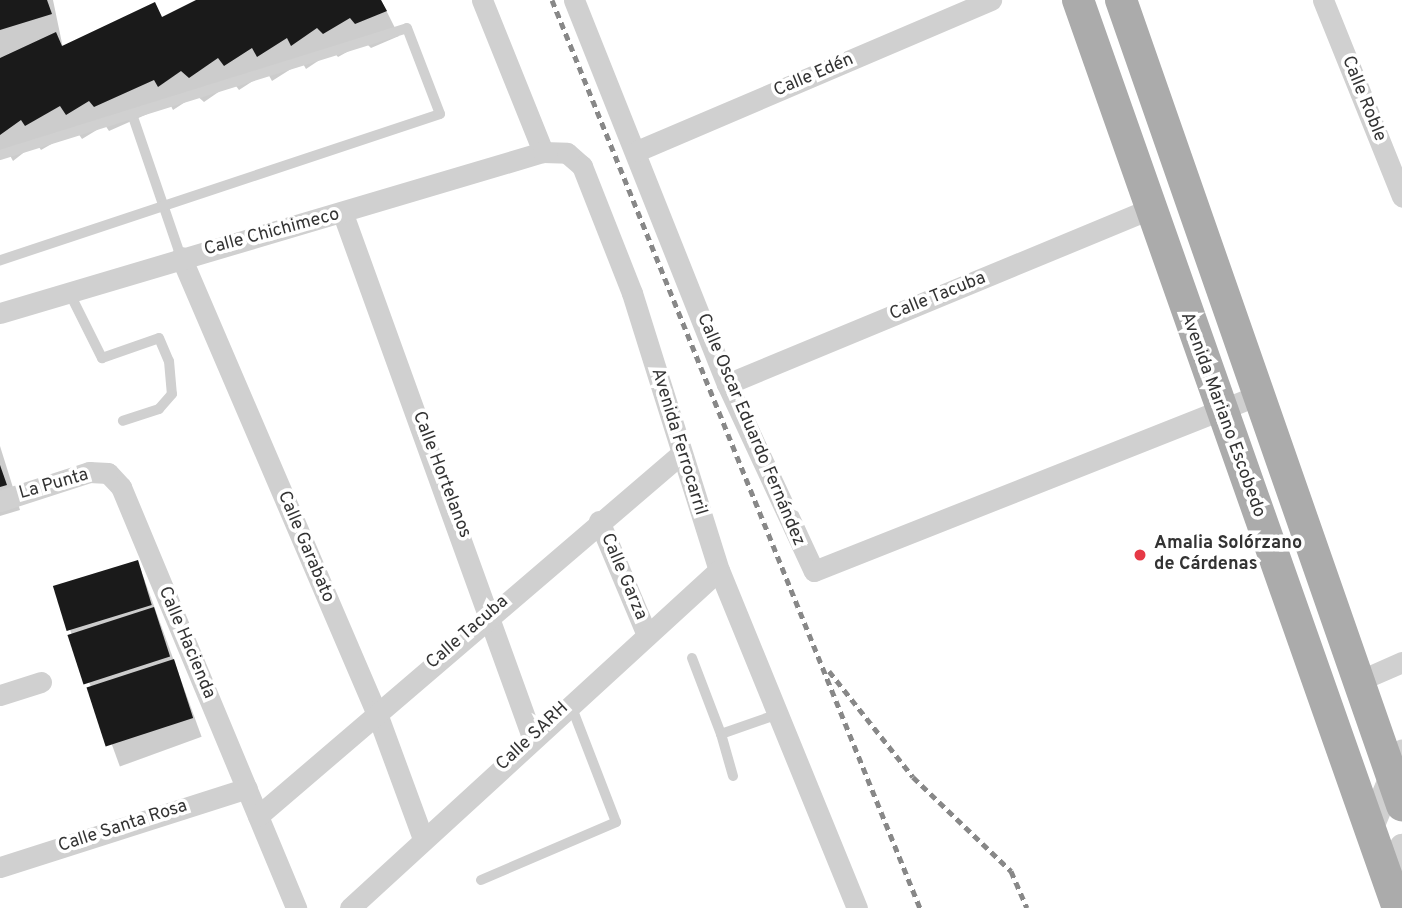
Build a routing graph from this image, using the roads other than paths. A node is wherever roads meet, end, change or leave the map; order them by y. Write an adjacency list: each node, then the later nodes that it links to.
1 (482, 0): 11 (street)
2 (574, 0): 10 (street, Calle Oscar Eduardo Fernández)
3 (991, 0): 10 (street, Calle Edén)
4 (1078, 0): 8 (main road, Avenida Mariano Escobedo)
5 (1098, 0): 8 (main road)
6 (1121, 0): 22 (main road)
7 (1323, 0): 13 (street, Calle Roble)
8 (1104, 77): 15 (main road, Avenida Mariano Escobedo)
9 (132, 114): 12 (lane); 14 (lane); 14 (lane)
10 (637, 151): 21 (street, Calle Oscar Eduardo Fernández)
11 (543, 152): 16 (street, Calle Chichimeco); 25 (street, Avenida Ferrocarril)
12 (0, 155)
13 (1402, 197)
14 (163, 206): 17 (lane); 18 (lane)
15 (1148, 210): 21 (street, Calle Tacuba); 23 (main road, Avenida Mariano Escobedo)
16 (343, 214): 17 (street, Calle Chichimeco); 30 (street, Calle Hortelanos)
17 (181, 257): 19 (street, Calle Chichimeco); 38 (street, Calle Garabato)
18 (0, 260)
19 (69, 292): 20 (street, Calle Chichimeco); 24 (lane)
20 (0, 313)
21 (727, 384): 23 (street, Calle Oscar Eduardo Fernández)
22 (1258, 396): 23 (street); 34 (main road)
23 (1219, 410): 46 (main road, Avenida Mariano Escobedo)
24 (123, 421)
25 (681, 454): 28 (street, Calle Tacuba); 29 (street, Avenida Ferrocarril)
26 (108, 474): 27 (street, La Punta); 44 (street, Calle Hacienda)
27 (0, 501)
28 (599, 521): 30 (street, Calle Tacuba); 31 (street, Calle Garza)
29 (719, 570): 31 (street, Calle SARH); 39 (street, Avenida Ferrocarril)
30 (491, 613): 38 (street, Calle Tacuba); 41 (street, Calle Hortelanos)
31 (646, 633): 37 (street, Calle SARH)
32 (692, 658): 40 (lane)
33 (1402, 662): 34 (street)
34 (1361, 680): 43 (main road)
35 (41, 682): 36 (street)
36 (0, 695)
37 (570, 703): 41 (street, Calle SARH); 51 (lane)
38 (376, 711): 45 (street, Calle Tacuba); 47 (street, Calle Garabato)
39 (778, 714): 40 (lane); 55 (street, Avenida Ferrocarril)
40 (721, 734): 42 (lane)
41 (533, 737): 47 (street, Calle SARH)
42 (733, 776)
43 (1399, 780): 46 (street)
44 (247, 788): 45 (street, Calle Hacienda); 49 (street, Calle Santa Rosa)
45 (258, 816): 53 (street, Calle Hacienda)
46 (1369, 832): 50 (main road, Avenida Mariano Escobedo)
47 (423, 839): 52 (street, Calle SARH)
48 (1402, 847): 50 (street)
49 (0, 867)
50 (1387, 877): 56 (main road, Avenida Mariano Escobedo)
51 (481, 880)
52 (372, 899): 54 (street, Calle SARH)
53 (296, 908)
54 (350, 908)
55 (857, 908)
56 (1398, 908)

